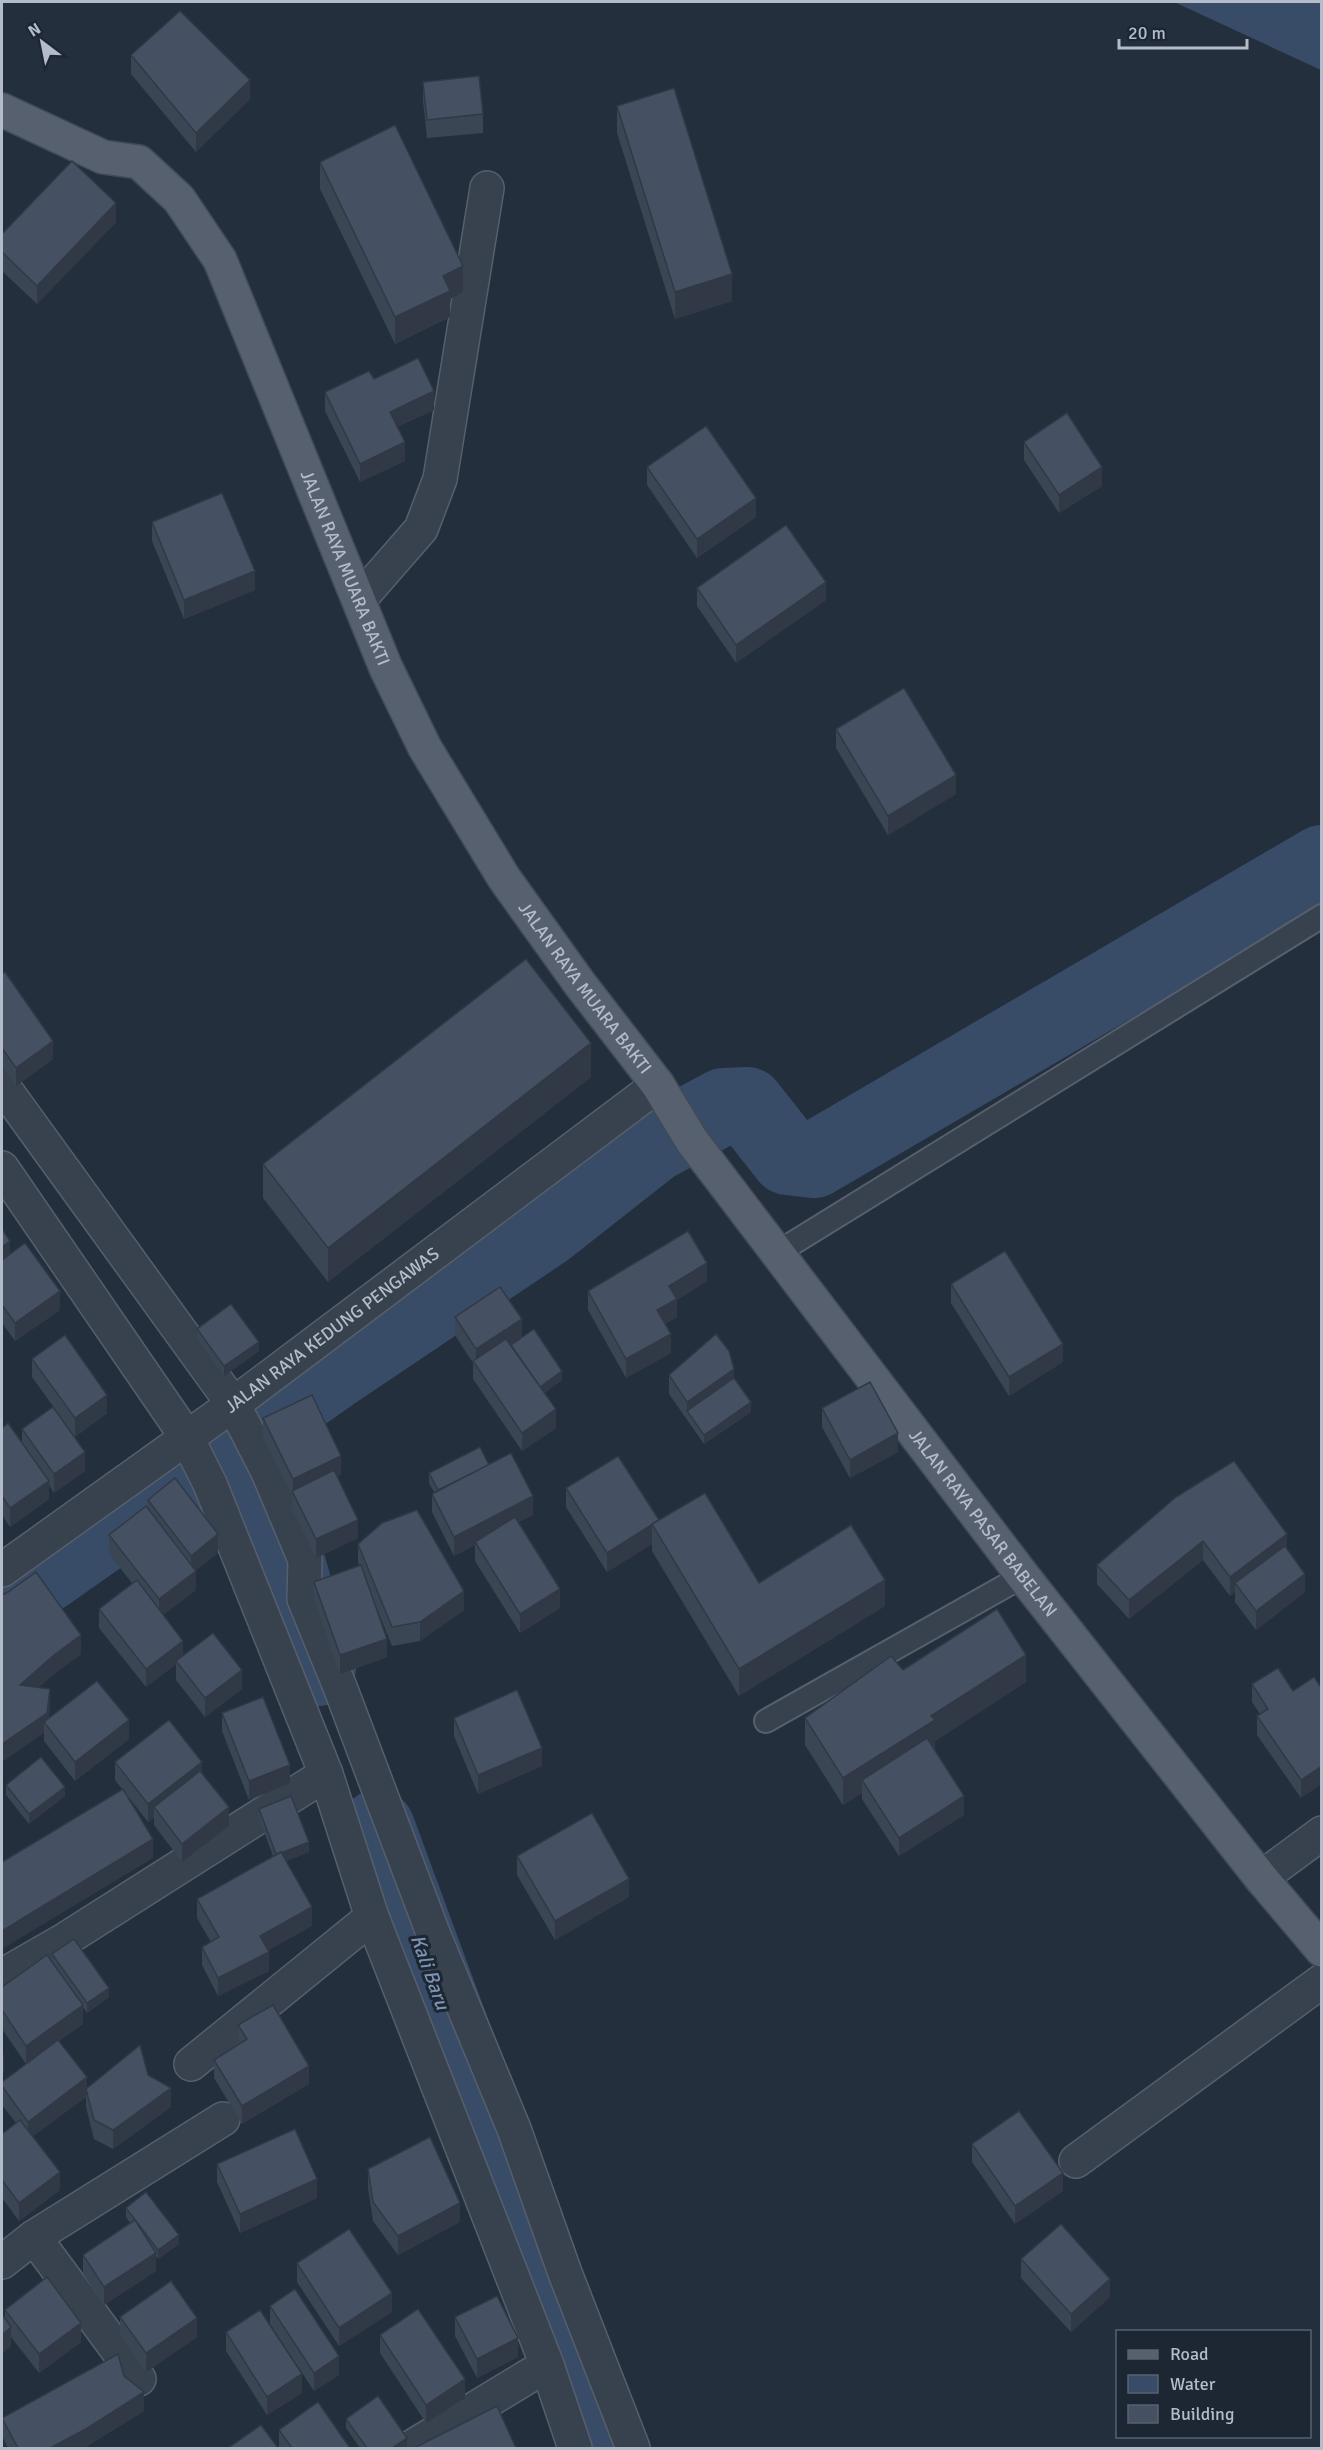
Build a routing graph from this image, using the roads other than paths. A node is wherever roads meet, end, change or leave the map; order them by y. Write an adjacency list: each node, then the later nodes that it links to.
1 (2, 110): 3 (main road, JALAN RAYA MUARA BAKTI)
2 (488, 188): 3 (street)
3 (359, 600): 6 (main road, JALAN RAYA MUARA BAKTI)
4 (1322, 916): 9 (lane)
5 (2, 1085): 7 (street)
6 (658, 1085): 9 (main road, JALAN RAYA PASAR BABELAN); 10 (street, JALAN RAYA KEDUNG PENGAWAS)
7 (19, 1140): 10 (street)
8 (2, 1168): 11 (street)
9 (777, 1253): 13 (main road, JALAN RAYA PASAR BABELAN)
10 (230, 1407): 11 (street, JALAN RAYA KEDUNG PENGAWAS); 31 (street)
11 (193, 1440): 12 (street, JALAN RAYA KEDUNG PENGAWAS); 15 (street)
12 (2, 1570)
13 (1023, 1576): 14 (lane); 17 (main road, JALAN RAYA PASAR BABELAN)
14 (766, 1721)
15 (326, 1774): 18 (street); 20 (street)
16 (1322, 1833): 17 (street)
17 (1261, 1878): 19 (main road, JALAN RAYA PASAR BABELAN)
18 (372, 1917): 22 (street); 27 (street)
19 (1322, 1950)
20 (2, 1976)
21 (1322, 1981): 24 (street)
22 (191, 2064)
23 (224, 2119): 25 (street)
24 (1076, 2161)
25 (34, 2238): 26 (street); 28 (street)
26 (2, 2262)
27 (547, 2365): 29 (street); 30 (street)
28 (139, 2379)
29 (410, 2448)
30 (574, 2448)
31 (633, 2448)

